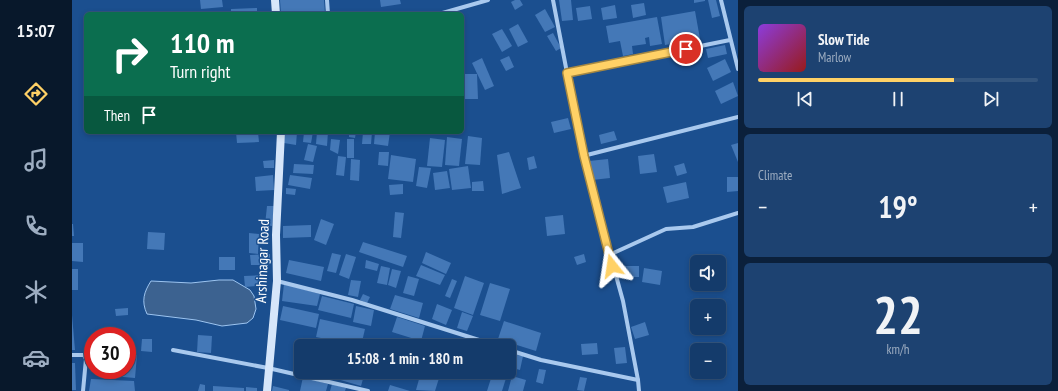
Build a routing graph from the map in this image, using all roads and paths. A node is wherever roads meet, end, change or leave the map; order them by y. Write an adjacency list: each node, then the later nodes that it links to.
1 (275, 0): 6 (street)
2 (327, 0): 7 (street)
3 (488, 0): 8 (street)
4 (553, 0): 11 (street)
5 (721, 0): 9 (street)
6 (276, 12)
7 (328, 12)
8 (447, 12)
9 (730, 40): 10 (street); 11 (street)
10 (738, 69)
11 (567, 73): 14 (street)
12 (738, 117): 14 (street)
13 (281, 134): 17 (street, Arshinagar Road)
14 (584, 156): 16 (street)
15 (738, 213): 16 (street)
16 (609, 255): 23 (street)
17 (277, 281): 18 (street); 22 (street, Arshinagar Road)
18 (476, 339)
19 (173, 350): 22 (street)
20 (516, 352): 23 (street)
21 (72, 355): 24 (street)
22 (268, 368): 25 (street, Arshinagar Road); 26 (street)
23 (638, 380): 27 (street)
24 (83, 391)
25 (266, 391)
26 (368, 391)
27 (639, 391)

